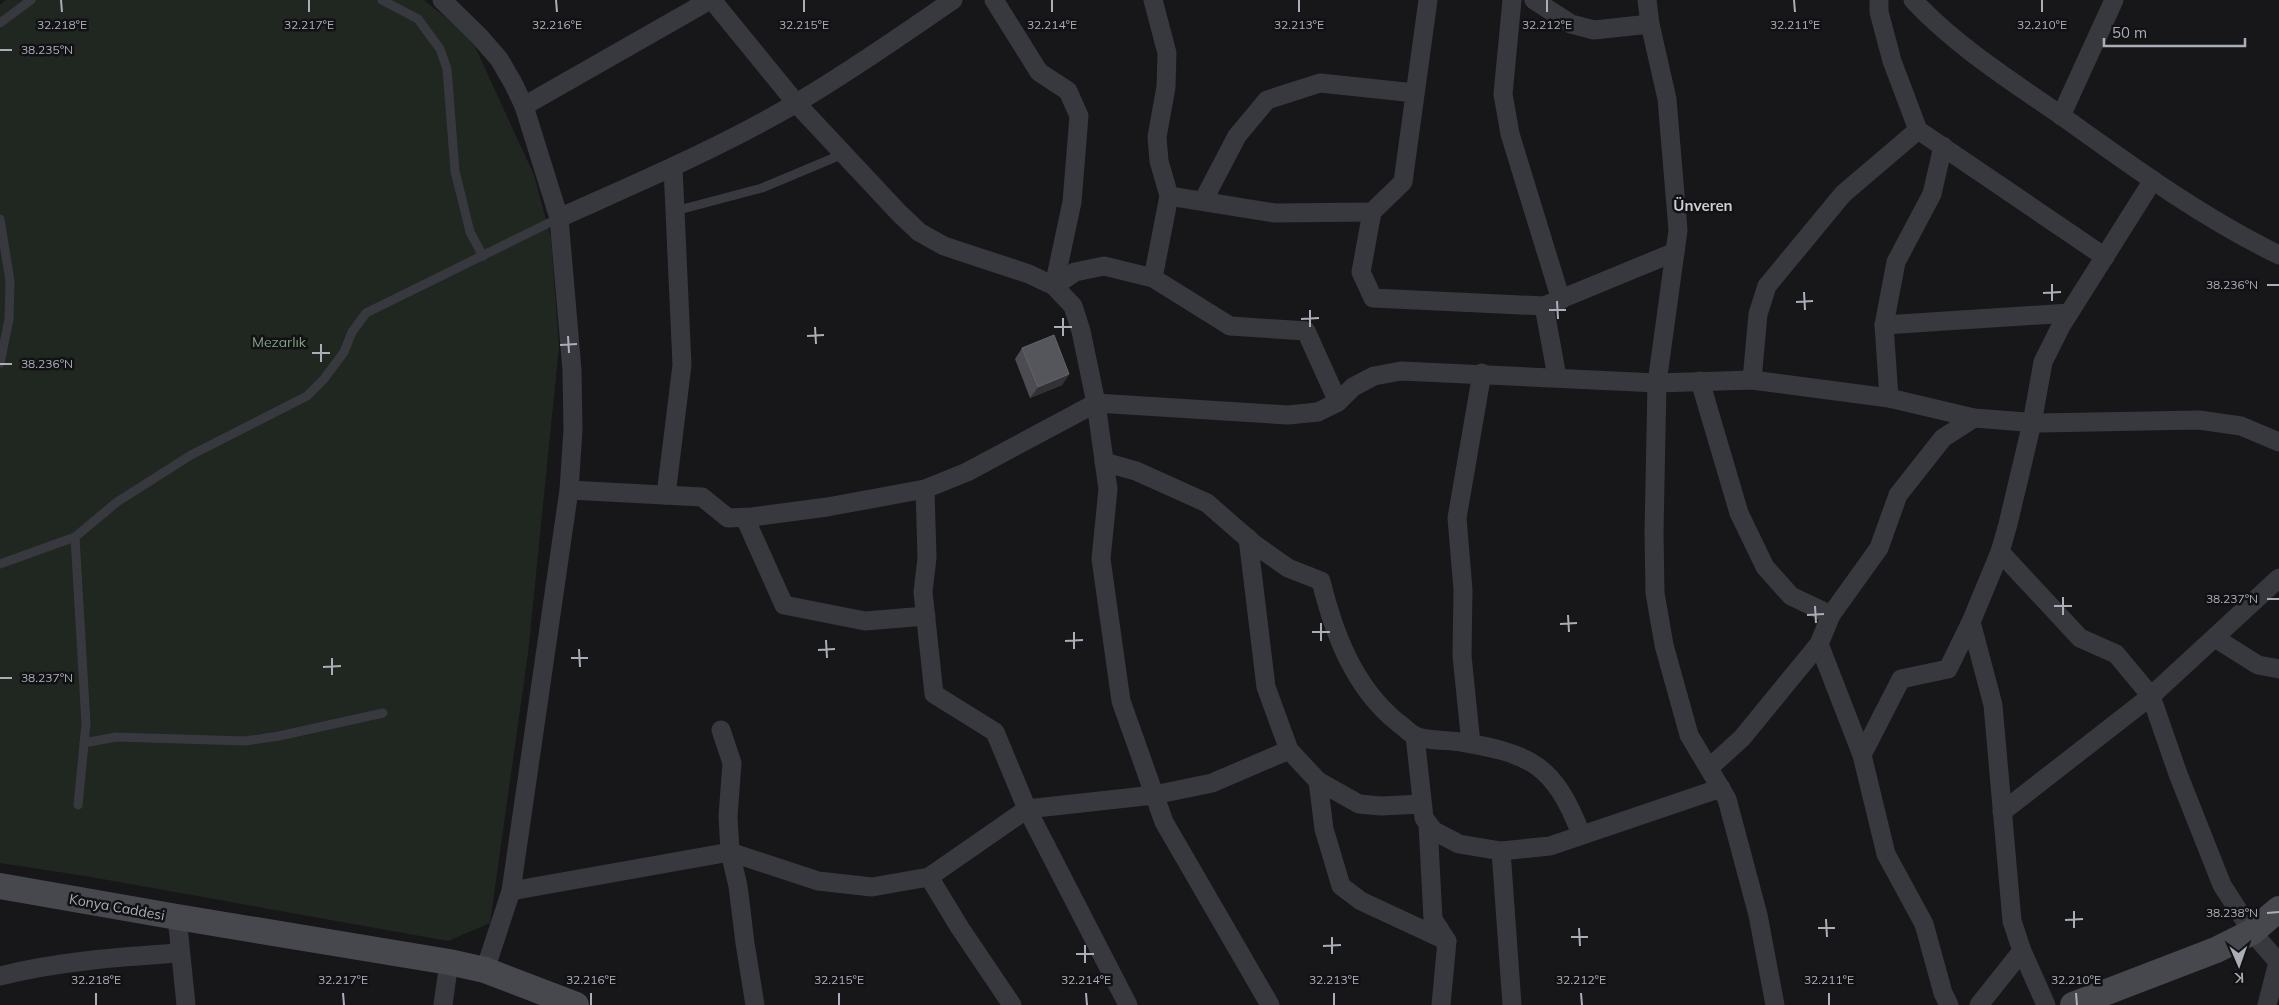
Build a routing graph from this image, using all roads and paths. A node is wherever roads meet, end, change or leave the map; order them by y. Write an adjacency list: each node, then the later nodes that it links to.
1 (31, 0): 15 (lane)
2 (382, 0): 34 (lane)
3 (442, 0): 19 (street)
4 (711, 0): 18 (street); 19 (street)
5 (994, 0): 37 (street)
6 (1153, 0): 26 (street)
7 (1428, 0): 17 (street)
8 (1512, 0): 38 (street)
9 (1534, 0): 16 (street)
10 (1648, 0): 16 (street)
11 (1879, 0): 21 (street)
12 (1913, 0): 20 (street)
13 (2114, 0): 20 (street)
14 (940, 3): 18 (street)
15 (0, 23)
16 (1650, 24): 32 (street)
17 (1415, 93): 27 (street); 29 (street)
18 (796, 103): 23 (street); 24 (street)
19 (524, 106): 30 (street)
20 (2061, 116): 25 (street)
21 (1918, 130): 22 (street); 44 (street)
22 (1943, 146): 35 (street); 40 (street)
23 (844, 154): 28 (lane); 37 (street)
24 (673, 167): 28 (street); 30 (street)
25 (2153, 180): 33 (street); 35 (street)
26 (1169, 196): 27 (street); 36 (street)
27 (1203, 201): 29 (street)
28 (675, 211): 56 (street)
29 (1372, 212): 38 (street)
30 (559, 218): 34 (lane); 55 (street)
31 (0, 220): 41 (lane)
32 (1676, 252): 38 (street); 46 (street)
33 (2279, 255)
34 (483, 256): 58 (lane)
35 (2105, 258): 39 (street)
36 (1152, 278): 37 (street); 48 (street)
37 (1054, 286): 49 (street)
38 (1552, 303): 43 (street)
39 (2070, 313): 40 (street); 51 (street)
40 (1884, 325): 47 (street)
41 (0, 362)
42 (1482, 373): 43 (street); 48 (street); 74 (street)
43 (1557, 377): 46 (street)
44 (1752, 380): 45 (street); 47 (street)
45 (1700, 382): 46 (street); 63 (street)
46 (1656, 383): 77 (street)
47 (1888, 398): 50 (street)
48 (1338, 402): 49 (street)
49 (1096, 403): 53 (street); 54 (street)
50 (1974, 418): 51 (street); 63 (street)
51 (2032, 423): 52 (street); 60 (street)
52 (2279, 442)
53 (1104, 462): 59 (street); 80 (street)
54 (926, 489): 57 (street); 64 (street)
55 (569, 490): 56 (street); 91 (street)
56 (666, 495): 57 (street)
57 (745, 518): 64 (street)
58 (75, 537): 61 (lane); 73 (lane)
59 (1248, 538): 72 (street); 75 (street)
60 (2000, 552): 65 (street); 69 (street)
61 (0, 564)
62 (2279, 578): 66 (street)
63 (1831, 615): 67 (street)
64 (926, 616): 83 (street)
65 (1971, 622): 76 (street); 84 (street)
66 (2215, 638): 68 (street); 69 (street)
67 (1819, 644): 76 (street); 77 (street)
68 (2279, 669)
69 (2151, 696): 84 (street); 95 (street)
70 (383, 713): 73 (lane)
71 (721, 730): 88 (street)
72 (1415, 736): 74 (street); 81 (street)
73 (84, 743): 82 (lane)
74 (1471, 744): 86 (street)
75 (1289, 750): 78 (street); 80 (street)
76 (1862, 755): 113 (street)
77 (1709, 768): 79 (street)
78 (1318, 781): 81 (street); 96 (street)
79 (1721, 788): 86 (street); 112 (street)
80 (1154, 795): 83 (street); 109 (street)
81 (1422, 804): 85 (street)
82 (78, 805)
83 (1026, 809): 89 (street); 108 (street)
84 (2002, 812): 97 (street)
85 (1428, 824): 87 (street); 96 (street)
86 (1581, 834): 87 (street)
87 (1501, 851): 111 (street)
88 (730, 852): 89 (street); 91 (street); 106 (street)
89 (929, 877): 107 (street)
90 (0, 886): 94 (main road, Konya Caddesi)
91 (511, 891): 101 (street)
92 (0, 901): 94 (main road, Konya Caddesi)
93 (2279, 909): 95 (main road)
94 (177, 917): 98 (street); 99 (main road)
95 (2252, 932): 100 (street); 116 (main road)
96 (1447, 941): 110 (street)
97 (2022, 952): 114 (street); 115 (street)
98 (180, 953): 102 (street); 103 (street)
99 (449, 962): 101 (main road); 104 (street)
100 (2279, 963): 117 (street)
101 (485, 970): 105 (main road)
102 (0, 976)
103 (186, 1005)
104 (443, 1005)
105 (576, 1005)
106 (756, 1005)
107 (1012, 1005)
108 (1128, 1005)
109 (1270, 1005)
110 (1441, 1005)
111 (1512, 1005)
112 (1775, 1005)
113 (1949, 1005)
114 (1979, 1005)
115 (2046, 1005)
116 (2073, 1005)
117 (2267, 1005)

